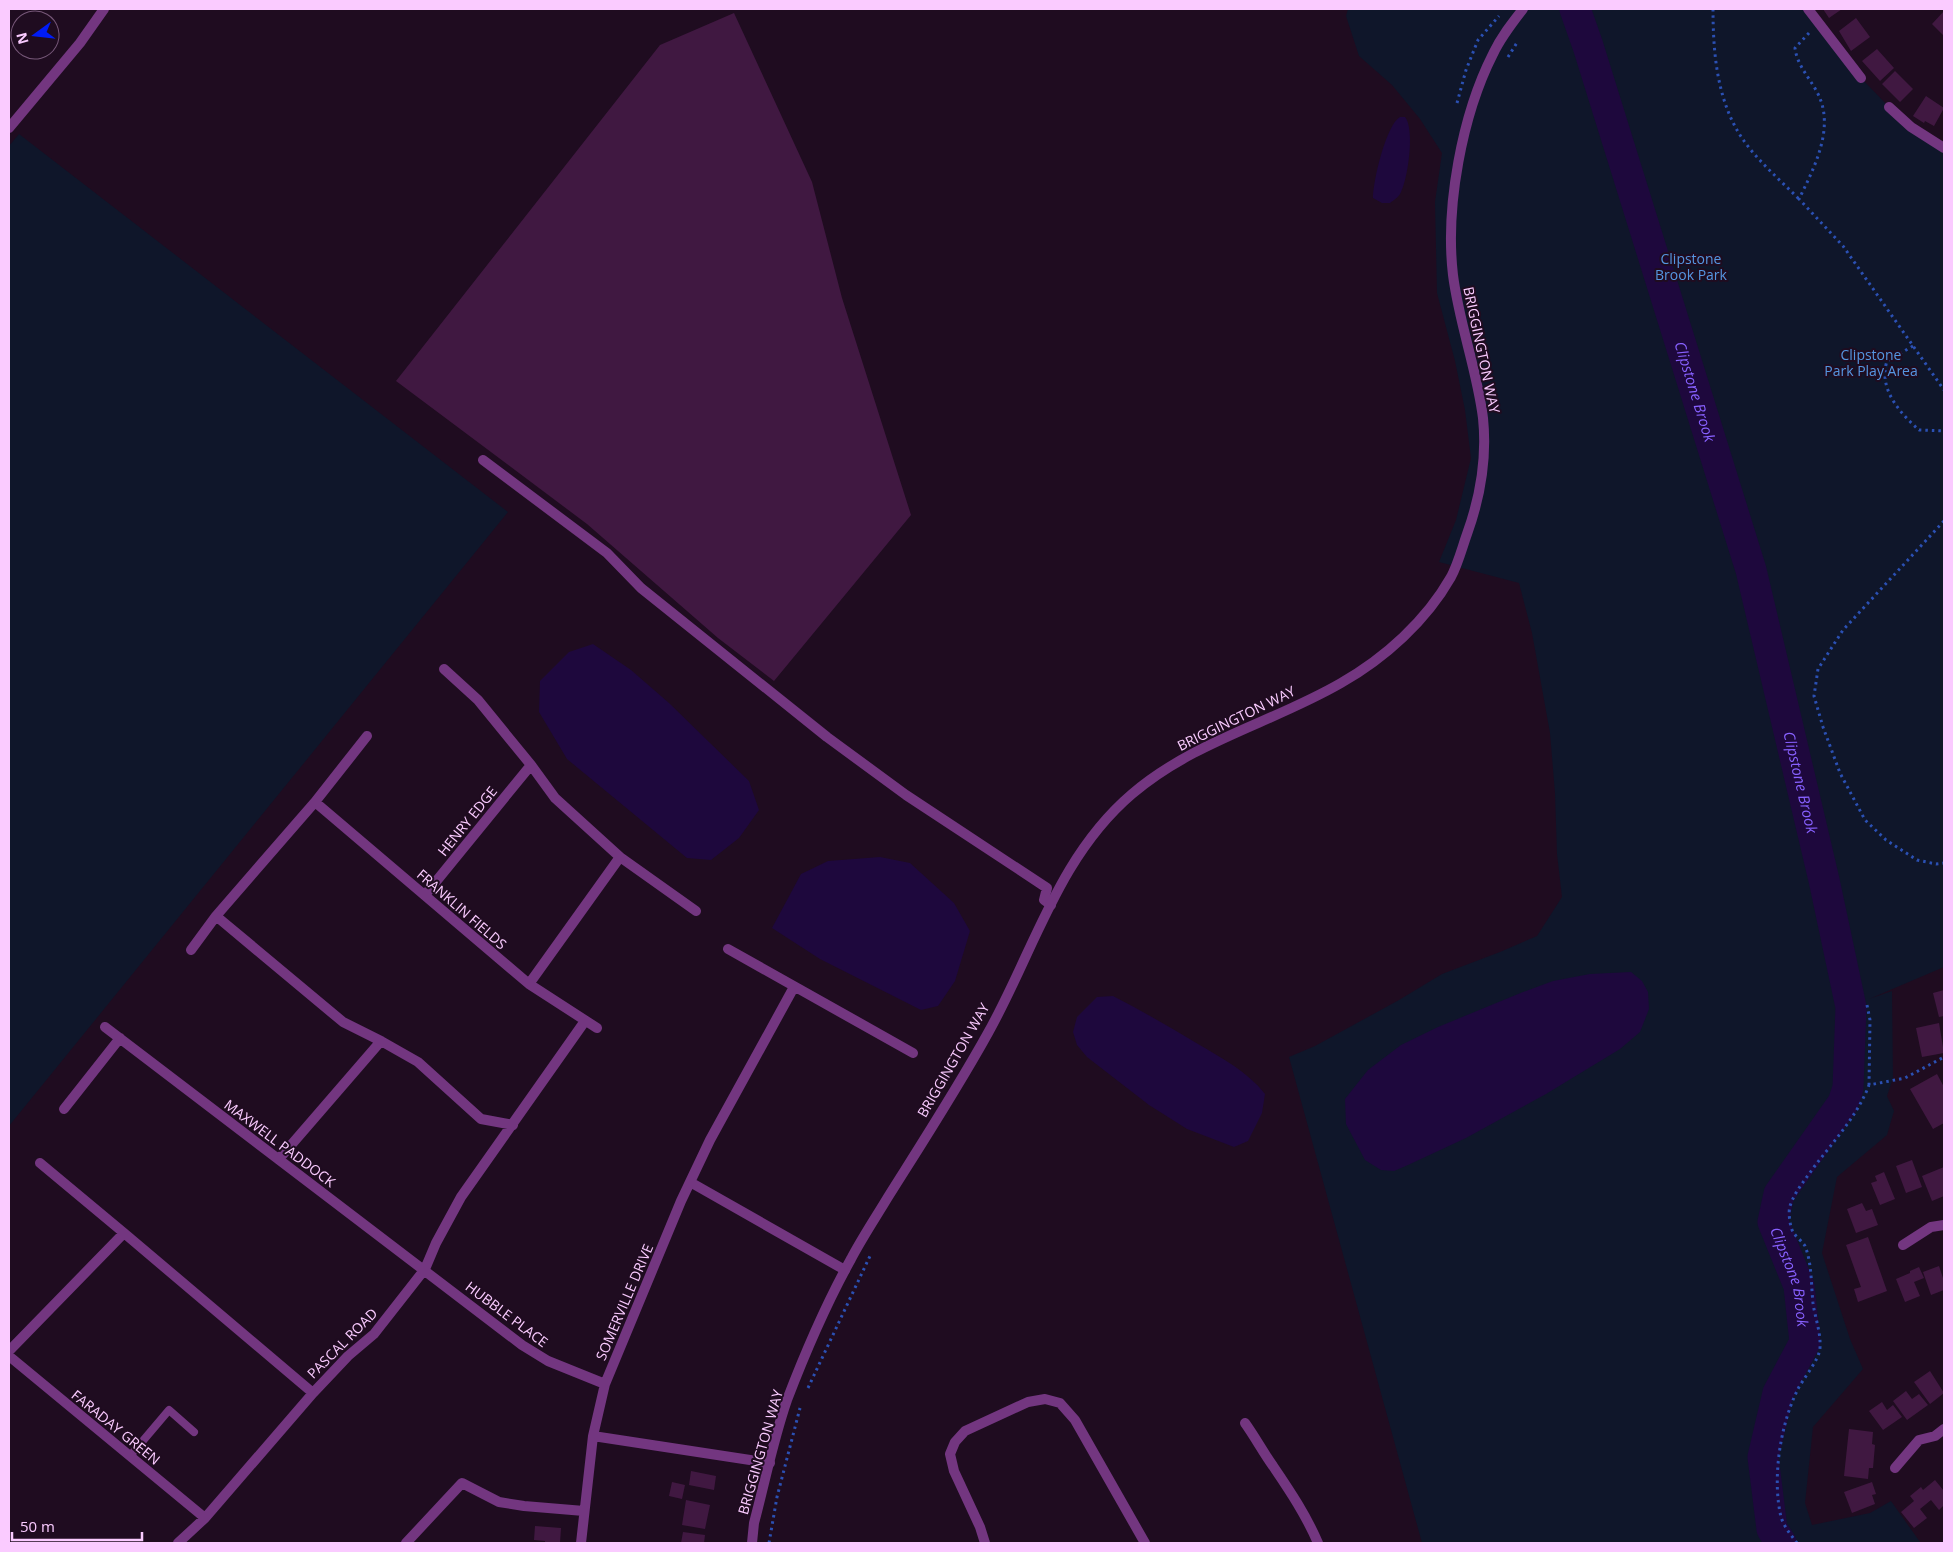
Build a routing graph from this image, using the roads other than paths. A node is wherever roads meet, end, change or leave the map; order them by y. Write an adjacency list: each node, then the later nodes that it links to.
1 (104, 9): 6 (street)
2 (1523, 9): 15 (street, BRIGGINGTON WAY)
3 (1814, 16): 4 (street)
4 (1861, 78)
5 (1889, 107): 7 (street)
6 (9, 128)
7 (1944, 148)
8 (483, 460): 15 (street)
9 (444, 669): 11 (street)
10 (367, 736): 12 (street)
11 (531, 765): 13 (street); 14 (street, HENRY EDGE)
12 (315, 802): 14 (street, FRANKLIN FIELDS); 17 (street)
13 (620, 857): 16 (street); 20 (street)
14 (425, 895): 20 (street, FRANKLIN FIELDS)
15 (1051, 904): 37 (street, BRIGGINGTON WAY)
16 (696, 911)
17 (216, 916): 19 (street); 26 (street)
18 (728, 949): 21 (street)
19 (191, 950)
20 (529, 984): 22 (street, FRANKLIN FIELDS)
21 (794, 987): 27 (street); 32 (street, SOMERVILLE DRIVE)
22 (586, 1021): 24 (street, FRANKLIN FIELDS); 29 (street, PASCAL ROAD)
23 (105, 1027): 25 (street, MAXWELL PADDOCK)
24 (597, 1028)
25 (120, 1038): 28 (street); 30 (street, MAXWELL PADDOCK)
26 (381, 1041): 29 (street); 30 (street)
27 (913, 1053)
28 (64, 1110)
29 (513, 1125): 36 (street, PASCAL ROAD)
30 (279, 1159): 36 (street, MAXWELL PADDOCK)
31 (40, 1163): 34 (street)
32 (690, 1182): 37 (street); 40 (street, SOMERVILLE DRIVE)
33 (1944, 1225): 35 (street)
34 (124, 1233): 38 (street); 41 (street)
35 (1903, 1245)
36 (425, 1269): 40 (street, HUBBLE PLACE); 41 (street, PASCAL ROAD)
37 (845, 1270): 47 (street, BRIGGINGTON WAY)
38 (9, 1351)
39 (9, 1356): 46 (street, FARADAY GREEN)
40 (605, 1384): 45 (street, SOMERVILLE DRIVE)
41 (313, 1393): 50 (street, PASCAL ROAD)
42 (1246, 1423): 57 (street)
43 (1944, 1429): 48 (street)
44 (194, 1432): 46 (lane)
45 (593, 1436): 47 (street); 49 (street, SOMERVILLE DRIVE)
46 (130, 1456): 50 (street, FARADAY GREEN)
47 (770, 1463): 54 (street, BRIGGINGTON WAY)
48 (1895, 1468)
49 (584, 1511): 52 (street); 53 (street, SOMERVILLE DRIVE)
50 (205, 1518): 51 (street, PASCAL ROAD)
51 (178, 1543)
52 (406, 1543)
53 (581, 1543)
54 (752, 1543)
55 (985, 1543): 56 (street)
56 (1145, 1543)
57 (1318, 1543)

